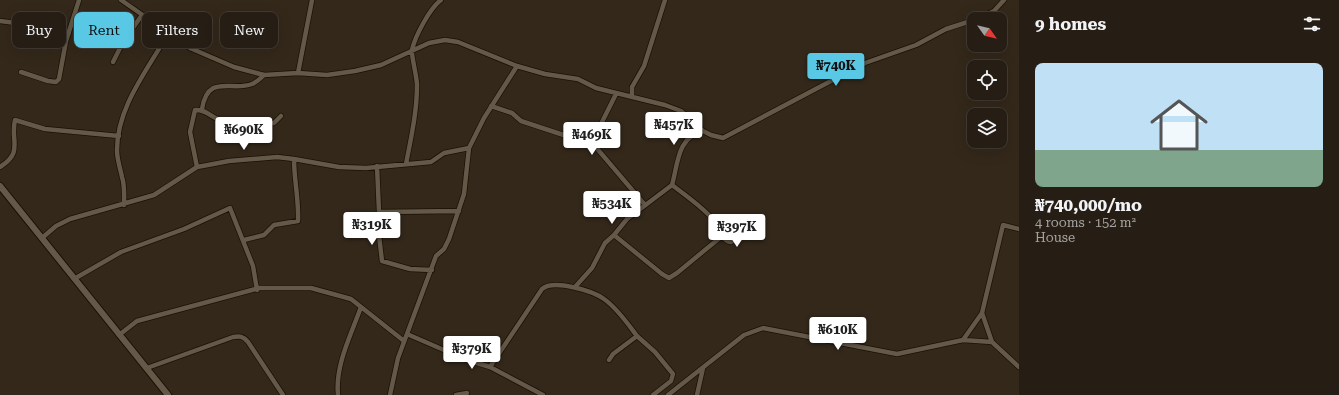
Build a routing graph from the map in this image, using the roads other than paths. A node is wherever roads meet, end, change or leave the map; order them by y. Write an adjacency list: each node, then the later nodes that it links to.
1 (79, 0): 11 (street)
2 (121, 0): 8 (street)
3 (312, 0): 18 (street)
4 (441, 0): 14 (street)
5 (665, 0): 21 (street)
6 (1004, 0): 7 (street)
7 (992, 12)
8 (142, 15): 15 (street)
9 (0, 21): 11 (street)
10 (967, 22): 25 (street)
11 (68, 33): 17 (street)
12 (159, 48): 26 (street)
13 (190, 48): 19 (street)
14 (412, 51): 16 (street); 18 (street); 30 (street)
15 (113, 62)
16 (517, 66): 20 (street); 22 (street)
17 (21, 72)
18 (298, 73): 19 (street)
19 (264, 75): 23 (street)
20 (616, 94): 21 (street); 27 (street)
21 (632, 96): 25 (street)
22 (491, 106): 27 (street); 28 (street)
23 (202, 109): 24 (street); 33 (street)
24 (281, 116)
25 (703, 131): 34 (street)
26 (119, 136): 32 (street); 36 (street)
27 (594, 145): 37 (street)
28 (469, 148): 30 (street); 38 (street)
29 (294, 159): 31 (street); 33 (street); 45 (street)
30 (406, 164): 31 (street)
31 (377, 166): 39 (street)
32 (0, 167)
33 (197, 167): 36 (street)
34 (672, 185): 37 (street); 43 (street)
35 (0, 186): 44 (street)
36 (124, 204): 44 (street)
37 (645, 205): 42 (street)
38 (459, 211): 39 (street); 46 (street)
39 (379, 212): 46 (street)
40 (760, 229): 43 (street)
41 (1019, 229): 51 (street)
42 (614, 236): 43 (street); 48 (street)
43 (722, 236)
44 (42, 238): 47 (street)
45 (244, 240): 47 (street); 49 (street)
46 (432, 270): 52 (street)
47 (74, 280): 53 (street)
48 (574, 287): 54 (street); 59 (street)
49 (257, 290): 50 (street); 53 (street)
50 (361, 307): 56 (street); 67 (street)
51 (982, 313): 55 (street); 57 (street)
52 (407, 334): 56 (street); 59 (street)
53 (119, 335): 61 (street)
54 (637, 336): 58 (street); 71 (street)
55 (963, 340): 57 (street); 62 (street)
56 (404, 341): 68 (street)
57 (992, 342): 60 (street)
58 (609, 360)
59 (490, 367): 70 (street)
60 (1019, 367)
61 (147, 368): 65 (street); 66 (street)
62 (702, 368): 64 (street); 73 (street)
63 (467, 393): 69 (street)
64 (675, 393): 72 (street)
65 (168, 395)
66 (283, 395)
67 (338, 395)
68 (390, 395)
69 (456, 395)
70 (543, 395)
71 (654, 395)
72 (668, 395)
73 (697, 395)

